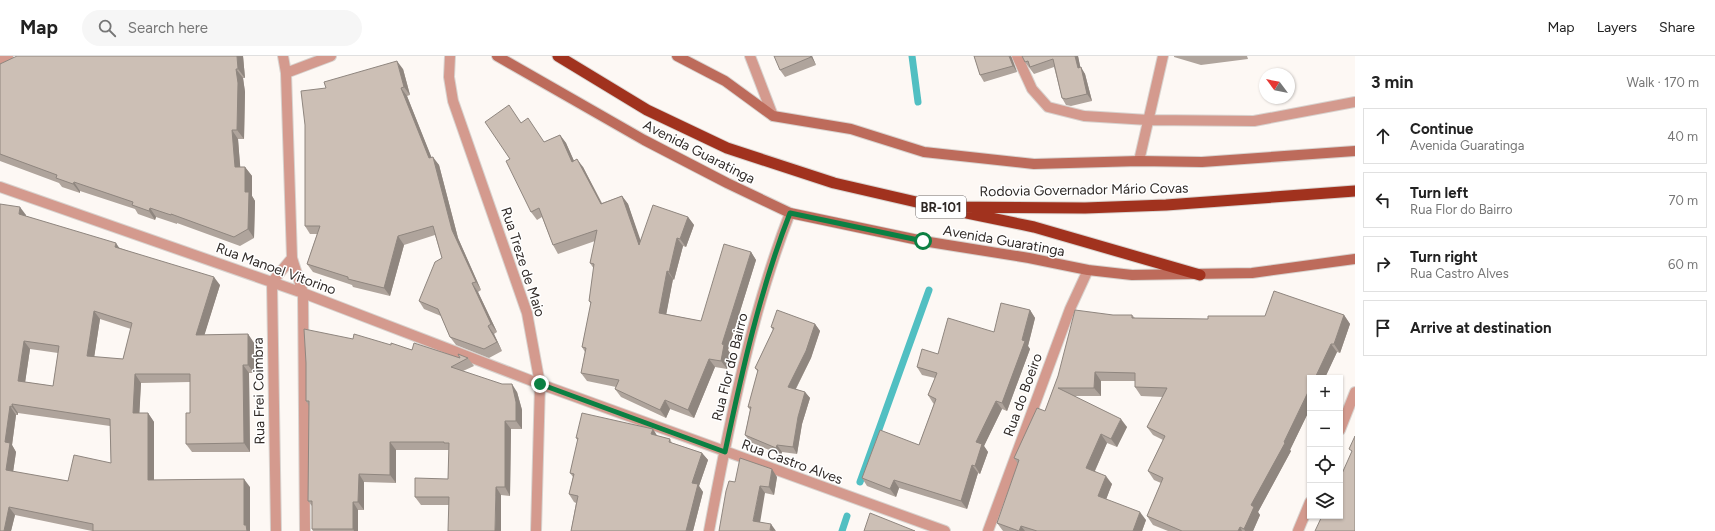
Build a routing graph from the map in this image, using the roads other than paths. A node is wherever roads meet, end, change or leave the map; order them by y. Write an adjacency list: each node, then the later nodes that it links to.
1 (8, 56): 11 (street)
2 (282, 56): 12 (street)
3 (331, 56): 12 (street)
4 (450, 56): 28 (street, Rua Treze de Maio)
5 (497, 56): 21 (main road, Avenida Guaratinga)
6 (558, 56): 20 (highway, Rodovia Governador Mário Covas / BR-101)
7 (677, 56): 14 (main road)
8 (750, 56): 14 (street)
9 (1017, 56): 15 (street)
10 (1163, 56): 15 (street)
11 (0, 60)
12 (286, 72): 22 (street)
13 (1355, 102): 15 (street)
14 (773, 116): 17 (main road)
15 (1148, 120): 17 (street)
16 (1355, 151): 17 (main road)
17 (1139, 161)
18 (0, 188): 26 (street, Rua Manoel Vitorino)
19 (1355, 191): 20 (highway, Rodovia Governador Mário Covas / BR-101)
20 (938, 207): 25 (highway)
21 (790, 213): 24 (main road, Avenida Guaratinga); 31 (street, Rua Flor do Bairro)
22 (292, 258): 26 (street); 27 (street)
23 (1355, 259): 25 (main road, Avenida Guaratinga)
24 (1088, 270): 25 (main road, Avenida Guaratinga); 38 (street, Rua do Boeiro)
25 (1200, 275)
26 (272, 282): 27 (street, Rua Manoel Vitorino); 33 (street, Rua Frei Coimbra)
27 (303, 293): 28 (street, Rua Manoel Vitorino); 34 (street)
28 (540, 384): 31 (street, Rua Castro Alves); 35 (street, Rua Treze de Maio)
29 (1355, 392): 30 (street)
30 (1343, 422)
31 (725, 452): 36 (street, Rua Flor do Bairro); 37 (street, Rua Castro Alves)
32 (1307, 509): 39 (street)
33 (276, 531)
34 (304, 531)
35 (536, 531)
36 (708, 531)
37 (946, 531)
38 (988, 531)
39 (1298, 531)

